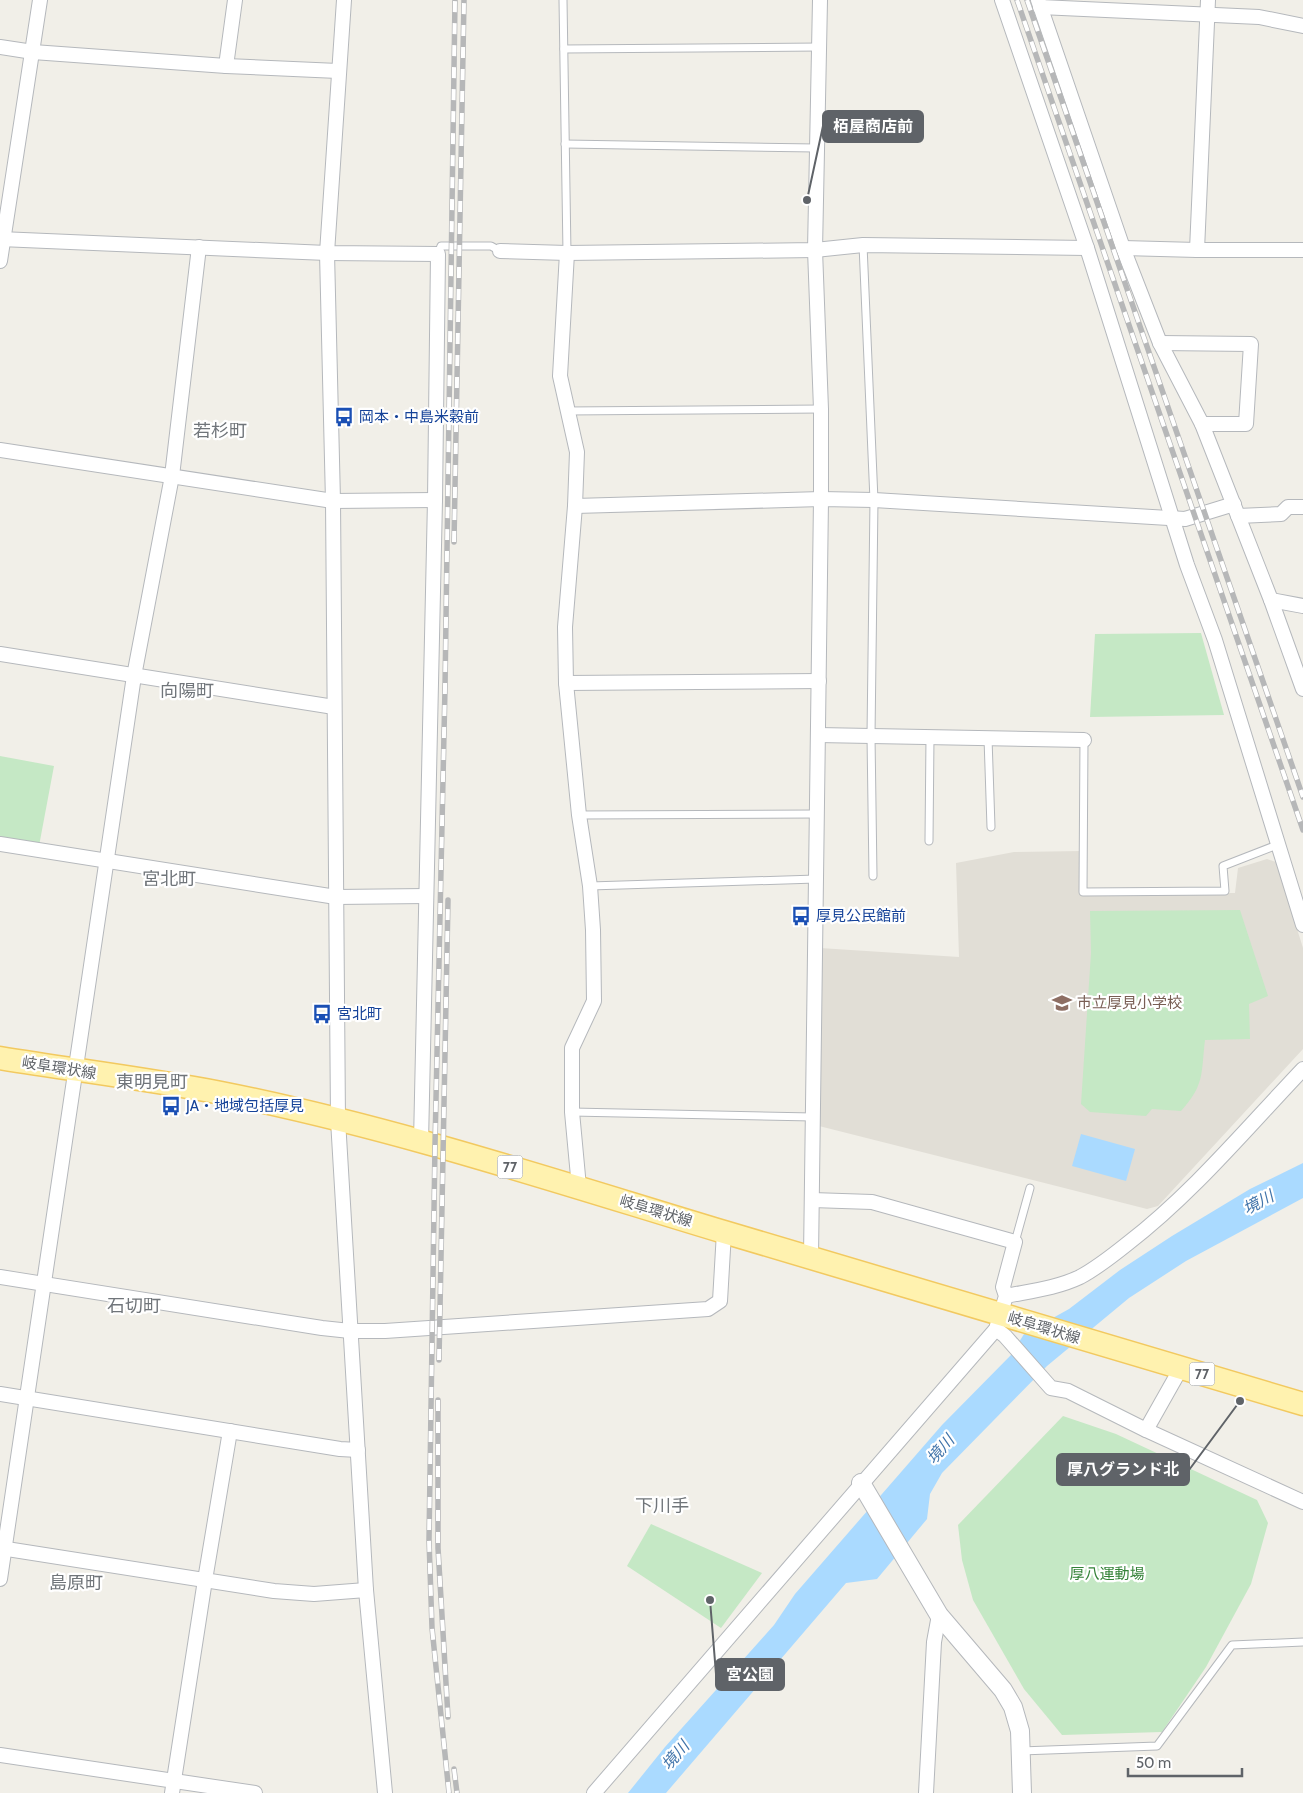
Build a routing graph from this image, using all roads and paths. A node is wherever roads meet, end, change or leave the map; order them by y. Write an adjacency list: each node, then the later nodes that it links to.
1 (40, 0): 14 (street)
2 (235, 0): 15 (street)
3 (344, 0): 16 (street)
4 (563, 0): 13 (lane)
5 (820, 0): 11 (street)
6 (1002, 0): 22 (street)
7 (1208, 0): 9 (street)
8 (1039, 4): 9 (street); 23 (street)
9 (1207, 15): 10 (street); 25 (street)
10 (1303, 26)
11 (820, 47): 13 (lane); 18 (street)
12 (0, 48): 14 (street)
13 (564, 49): 17 (lane)
14 (33, 52): 15 (street); 19 (street)
15 (226, 66): 16 (street)
16 (338, 71): 28 (street)
17 (565, 144): 18 (lane); 29 (lane)
18 (816, 148): 24 (street)
19 (2, 240): 21 (street); 31 (street)
20 (863, 245): 22 (street); 24 (street); 40 (lane)
21 (199, 247): 28 (street); 37 (street)
22 (1087, 248): 45 (street)
23 (1124, 248): 25 (street); 32 (street)
24 (815, 250): 29 (street); 33 (street)
25 (1197, 250): 26 (street)
26 (1303, 250)
27 (500, 251): 29 (street); 30 (lane)
28 (327, 253): 30 (street); 41 (street)
29 (567, 253): 34 (street)
30 (438, 254): 39 (street)
31 (0, 261)
32 (1160, 343): 35 (street); 35 (street)
33 (821, 409): 34 (lane); 38 (street)
34 (567, 411): 42 (street)
35 (1202, 424): 44 (street)
36 (0, 450): 37 (street)
37 (172, 476): 41 (street); 49 (street)
38 (821, 499): 40 (street); 42 (street); 50 (street)
39 (435, 500): 41 (street); 69 (street)
40 (874, 500): 45 (street); 55 (lane)
41 (333, 501): 53 (street)
42 (575, 506): 51 (street)
43 (1303, 507): 44 (street)
44 (1236, 510): 45 (street); 46 (street)
45 (1174, 519): 64 (street)
46 (1272, 600): 47 (street); 52 (street)
47 (1303, 606)
48 (0, 654): 49 (street)
49 (134, 676): 53 (street); 65 (street)
50 (819, 681): 51 (street); 54 (street)
51 (566, 683): 60 (street)
52 (1303, 689)
53 (334, 707): 70 (street)
54 (818, 735): 55 (street); 59 (street)
55 (871, 736): 56 (street); 66 (lane)
56 (930, 737): 57 (street); 62 (lane)
57 (988, 738): 58 (street); 61 (lane)
58 (1084, 740): 64 (lane)
59 (817, 814): 60 (lane); 67 (street)
60 (579, 815): 68 (street)
61 (991, 827)
62 (929, 841)
63 (0, 844): 65 (street)
64 (1277, 845): 71 (street)
65 (107, 861): 70 (street); 74 (street)
66 (873, 876)
67 (816, 878): 68 (lane); 76 (street)
68 (590, 886): 75 (street)
69 (426, 896): 70 (street); 78 (street)
70 (336, 897): 77 (street)
71 (1303, 925)
72 (0, 1058): 74 (main road, 岐阜環状線 / 77)
73 (1303, 1069): 87 (street)
74 (76, 1070): 77 (main road, 岐阜環状線 / 77); 86 (street)
75 (572, 1112): 76 (lane); 79 (street)
76 (813, 1117): 81 (street)
77 (338, 1120): 78 (main road, 岐阜環状線 / 77); 88 (street)
78 (421, 1142): 79 (main road, 岐阜環状線 / 77)
79 (579, 1187): 82 (main road, 岐阜環状線 / 77)
80 (1030, 1188): 83 (lane)
81 (812, 1200): 83 (street); 84 (street)
82 (724, 1232): 84 (main road, 岐阜環状線 / 77); 88 (street)
83 (1015, 1242): 87 (street)
84 (811, 1257): 87 (main road, 岐阜環状線 / 77)
85 (0, 1277): 86 (street)
86 (45, 1284): 88 (street); 91 (street)
87 (1003, 1319): 89 (main road, 岐阜環状線 / 77); 93 (street); 96 (street)
88 (350, 1331): 95 (street)
89 (1181, 1368): 92 (main road, 岐阜環状線 / 77); 93 (street)
90 (0, 1394): 91 (street)
91 (26, 1398): 94 (street); 98 (street)
92 (1303, 1404)
93 (1146, 1430): 97 (street)
94 (230, 1431): 95 (street); 100 (street)
95 (358, 1450): 101 (street)
96 (865, 1489): 102 (street); 109 (street)
97 (1303, 1502)
98 (2, 1549): 99 (street); 100 (street)
99 (0, 1580)
100 (205, 1580): 101 (street); 106 (street)
101 (366, 1590): 108 (street)
102 (939, 1615): 104 (street); 110 (street)
103 (1303, 1642): 104 (lane)
104 (1021, 1751): 111 (street)
105 (0, 1755): 106 (street)
106 (173, 1788): 107 (street)
107 (255, 1793)
108 (385, 1793)
109 (594, 1793)
110 (926, 1793)
111 (1022, 1793)

